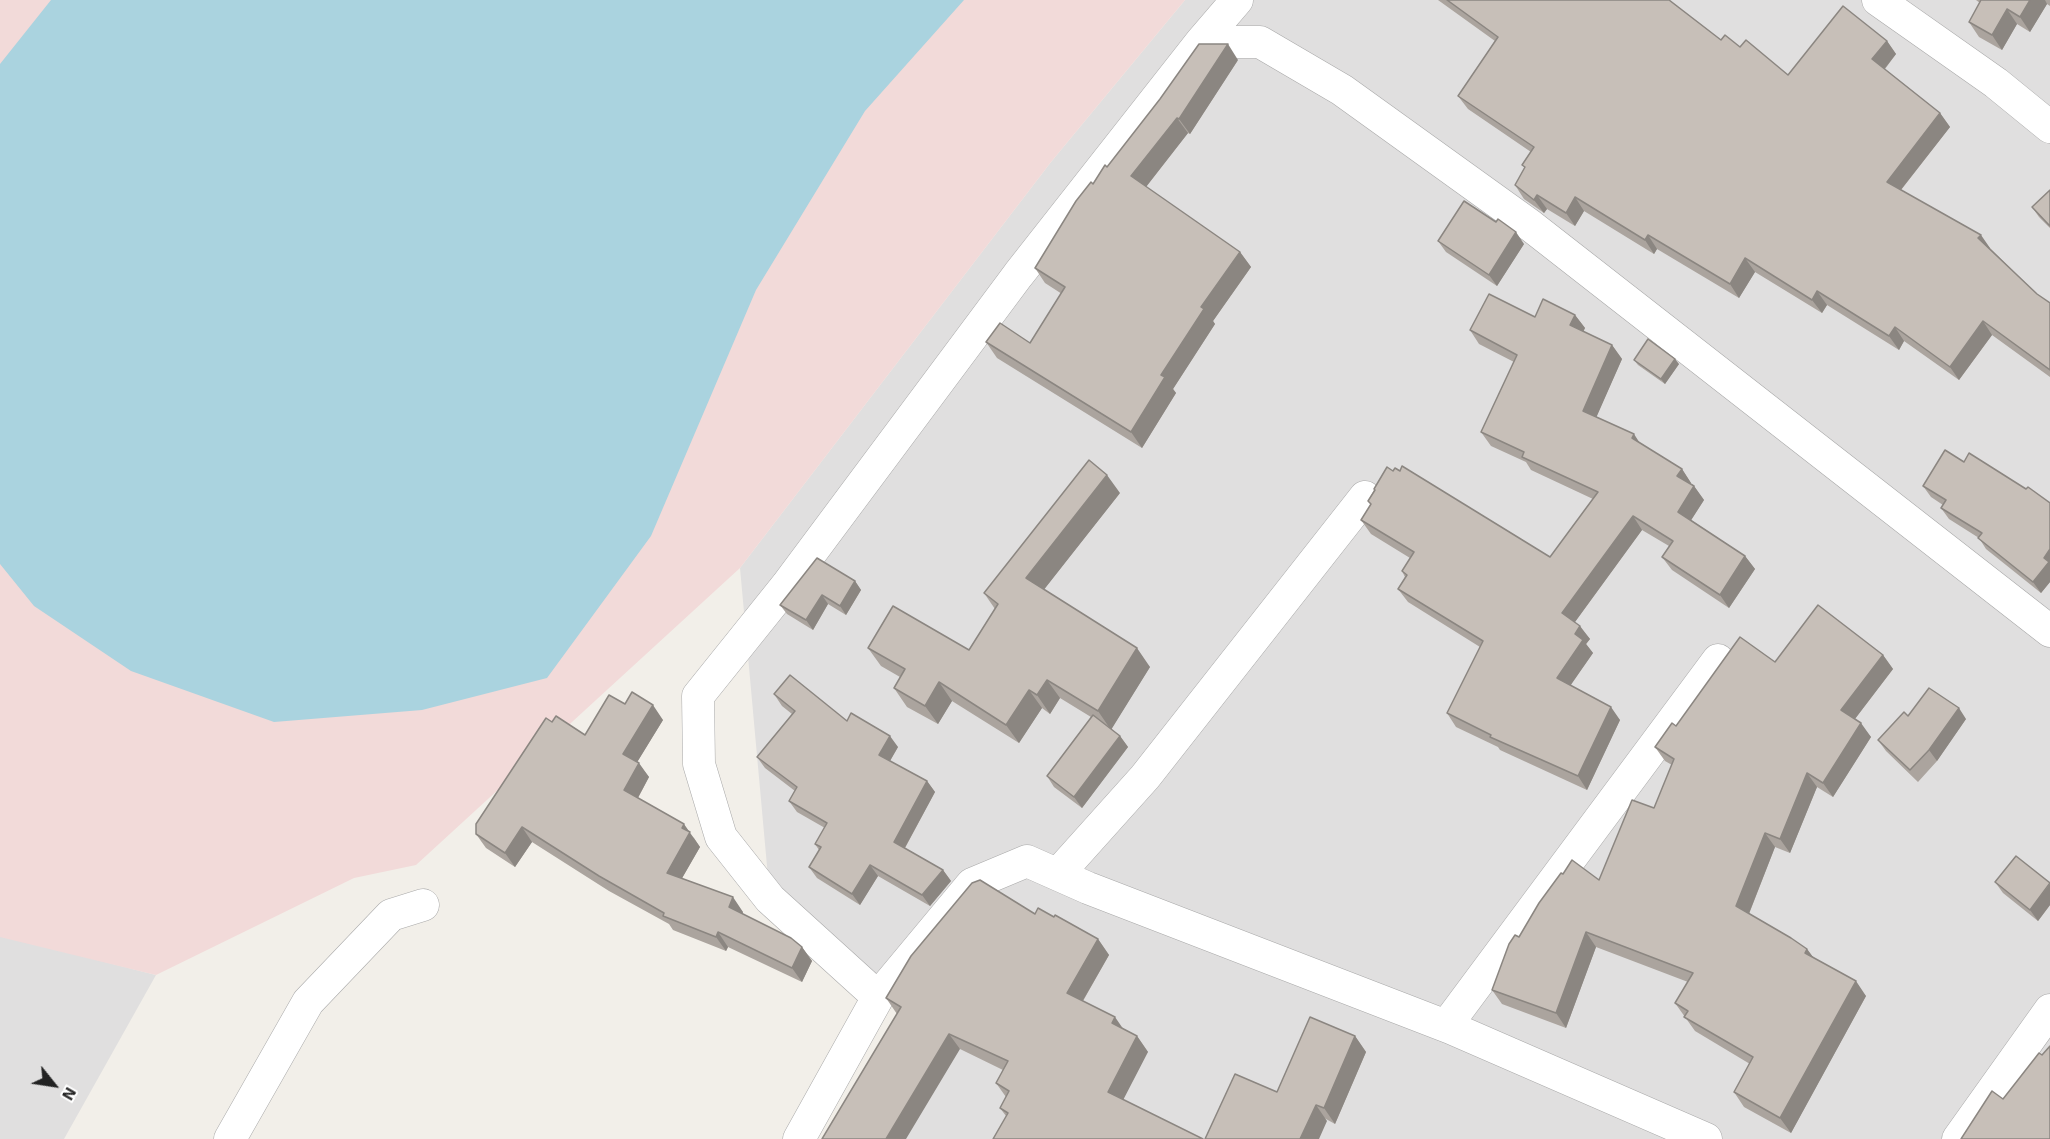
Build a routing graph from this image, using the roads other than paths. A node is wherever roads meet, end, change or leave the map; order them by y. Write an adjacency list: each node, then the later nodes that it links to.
1 (1237, 0): 3 (street)
2 (1878, 0): 4 (street)
3 (1202, 42): 6 (street); 10 (street)
4 (2050, 127)
5 (1365, 497): 8 (street)
6 (2050, 631)
7 (1718, 660): 12 (street)
8 (1058, 874): 10 (street); 12 (street)
9 (423, 905): 13 (street)
10 (878, 997): 14 (street)
11 (2050, 1010): 16 (street)
12 (1446, 1026): 15 (street)
13 (230, 1139)
14 (799, 1139)
15 (1706, 1139)
16 (1958, 1139)

